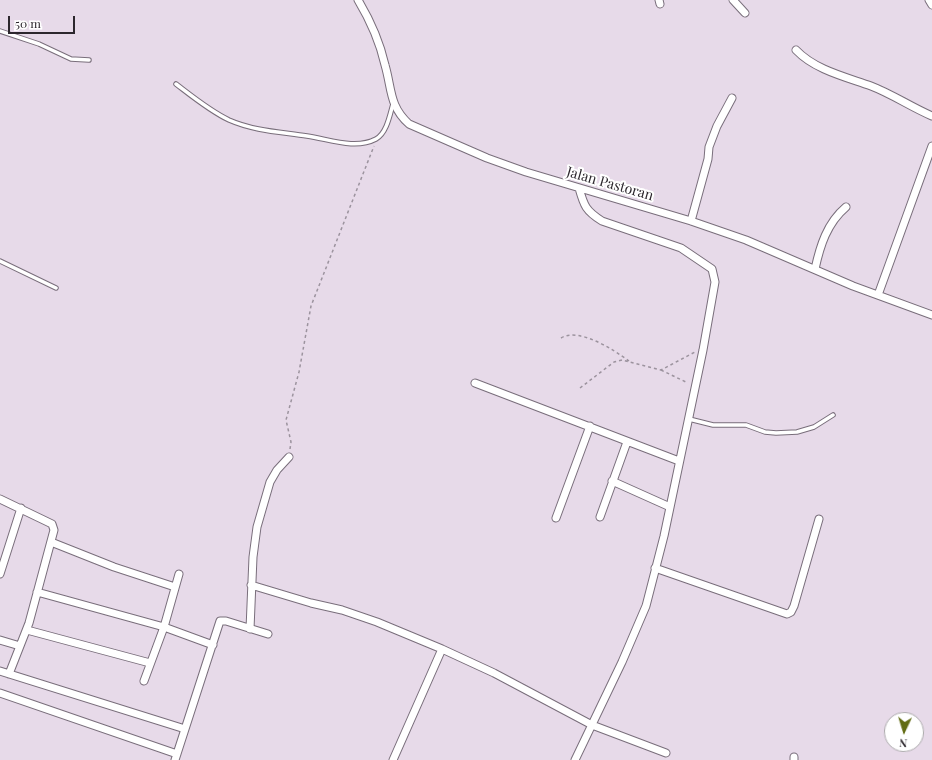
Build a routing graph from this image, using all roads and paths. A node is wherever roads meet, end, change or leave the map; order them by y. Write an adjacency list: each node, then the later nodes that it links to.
1 (358, 0): 11 (street, Jalan Pastoran)
2 (733, 0): 5 (street)
3 (929, 0): 4 (street)
4 (932, 5)
5 (746, 13)
6 (0, 30): 8 (lane)
7 (796, 50): 12 (street)
8 (89, 60)
9 (176, 84): 13 (lane)
10 (732, 98): 17 (street)
11 (393, 104): 13 (lane); 15 (street, Jalan Pastoran)
12 (932, 116)
13 (378, 138): 34 (path)
14 (932, 146): 21 (street)
15 (579, 188): 17 (street, Jalan Pastoran); 24 (street)
16 (846, 207): 19 (street)
17 (691, 221): 19 (street, Jalan Pastoran)
18 (0, 261): 20 (lane)
19 (815, 269): 21 (street, Jalan Pastoran)
20 (56, 288)
21 (878, 295): 22 (street, Jalan Pastoran)
22 (932, 316)
23 (561, 338): 25 (path)
24 (703, 350): 26 (path); 28 (street)
25 (631, 362): 26 (path); 29 (path)
26 (661, 370): 28 (path)
27 (475, 383): 32 (street)
28 (695, 385): 31 (street)
29 (580, 388)
30 (833, 415): 31 (lane)
31 (688, 418): 35 (street)
32 (590, 426): 33 (street); 41 (street)
33 (627, 442): 35 (street); 36 (street)
34 (289, 457): 47 (street)
35 (679, 461): 38 (street)
36 (612, 481): 38 (street); 40 (street)
37 (0, 499): 39 (street)
38 (670, 507): 44 (street)
39 (20, 508): 43 (street); 45 (street)
40 (600, 517)
41 (556, 518)
42 (819, 519): 44 (street)
43 (51, 542): 48 (street); 49 (street)
44 (656, 568): 63 (street)
45 (0, 574)
46 (179, 574): 48 (street)
47 (251, 585): 51 (street); 57 (street)
48 (175, 587): 50 (street)
49 (38, 592): 50 (street); 52 (street)
50 (164, 627): 55 (street); 58 (street)
51 (250, 629): 53 (street); 55 (street)
52 (27, 630): 56 (street); 58 (street)
53 (268, 634)
54 (0, 640): 56 (street)
55 (213, 645): 64 (street)
56 (20, 646): 60 (street)
57 (442, 649): 63 (street); 67 (street)
58 (150, 664): 61 (street)
59 (0, 671): 60 (street)
60 (9, 674): 64 (street)
61 (144, 681)
62 (0, 693): 66 (street)
63 (592, 725): 65 (street); 68 (street)
64 (185, 729): 66 (street)
65 (666, 752)
66 (176, 757)
67 (393, 760)
68 (575, 760)

